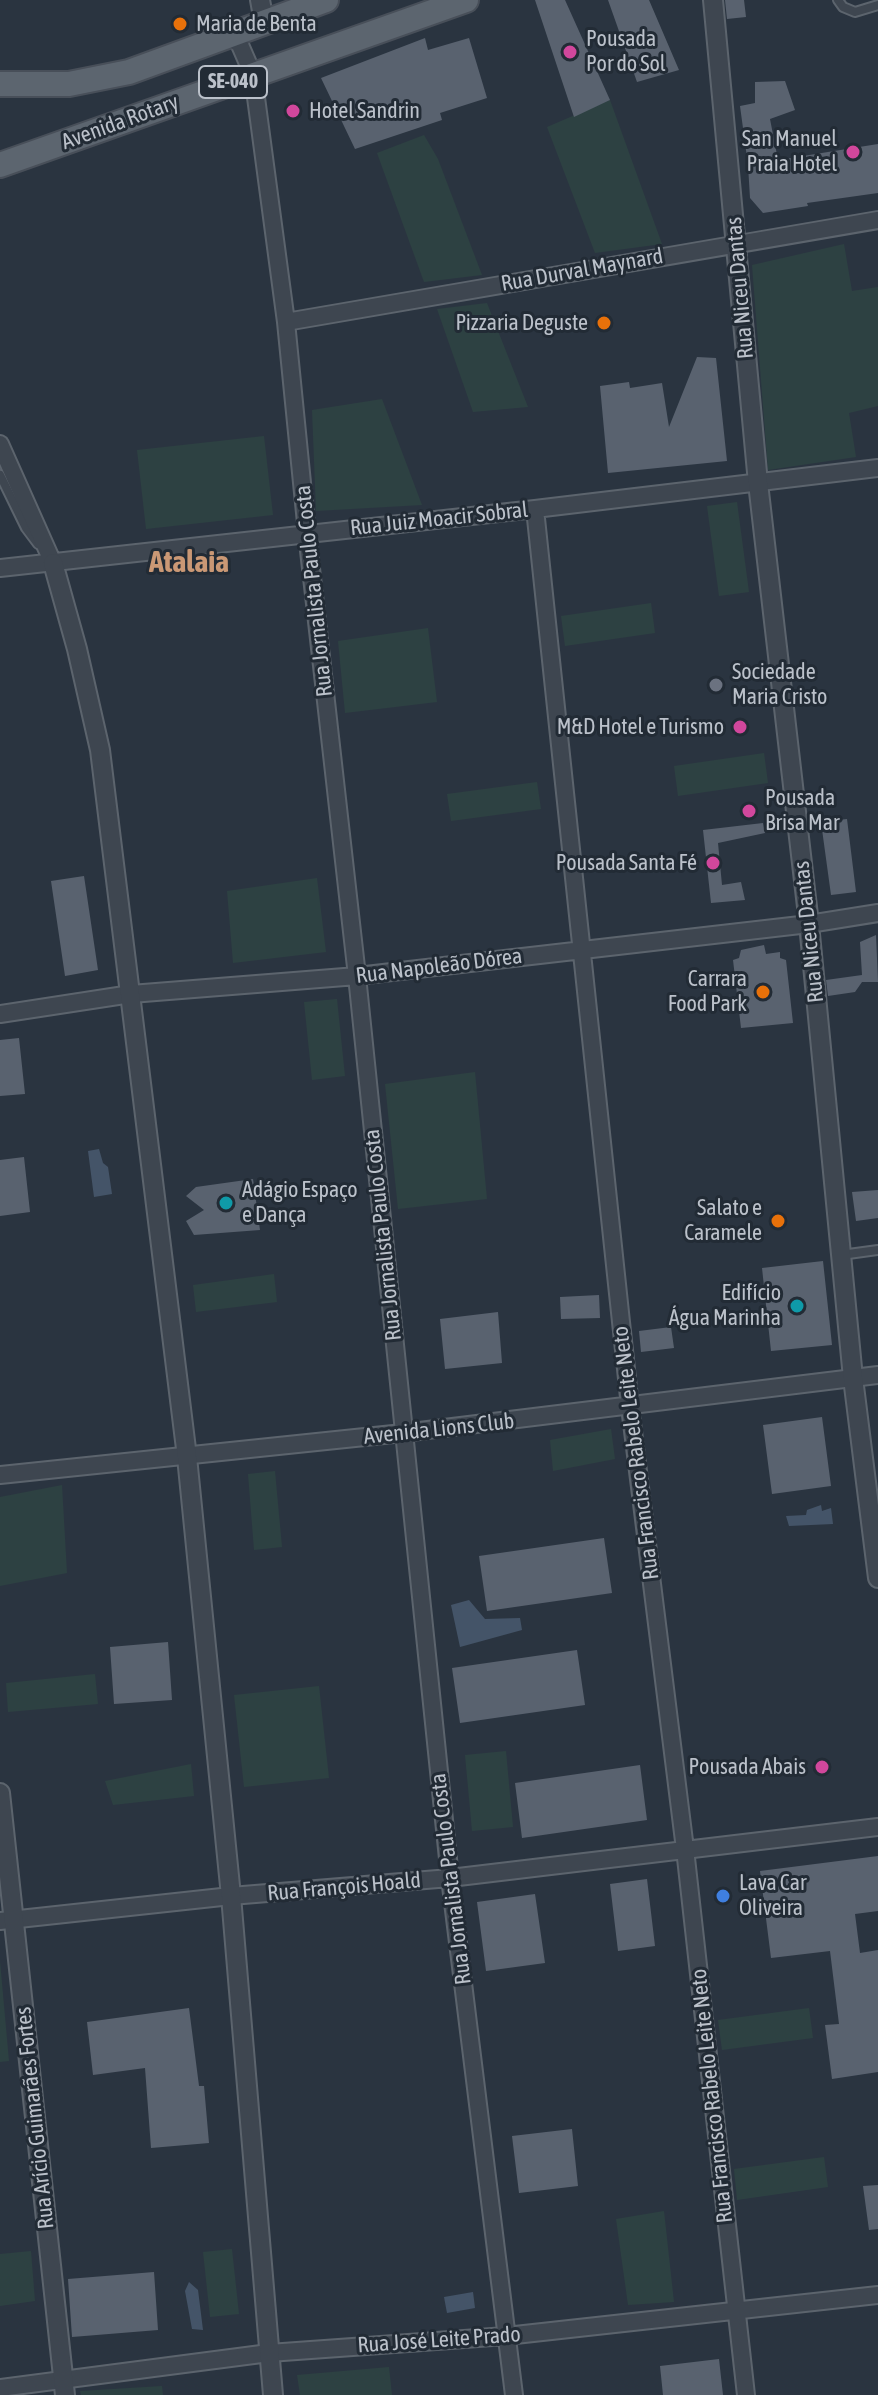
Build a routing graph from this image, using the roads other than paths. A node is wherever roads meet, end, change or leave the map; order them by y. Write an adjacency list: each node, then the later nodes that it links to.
1 (326, 0): 6 (main road, Avenida Rotary / SE-040)
2 (466, 0): 8 (main road, Avenida Rotary / SE-040)
3 (713, 0): 12 (street, Rua Niceu Dantas)
4 (838, 0): 5 (lane)
5 (878, 5)
6 (262, 11): 7 (main road, Avenida Rotary / SE-040)
7 (230, 34): 8 (street, Rua Jornalista Paulo Costa); 9 (main road, Avenida Rotary / SE-040)
8 (253, 75): 10 (main road, Avenida Rotary / SE-040); 13 (street, Rua Jornalista Paulo Costa)
9 (0, 84)
10 (0, 165)
11 (878, 220): 12 (street, Rua Durval Maynard)
12 (736, 243): 13 (street, Rua Durval Maynard); 17 (street, Rua Niceu Dantas)
13 (286, 322): 19 (street, Rua Jornalista Paulo Costa)
14 (0, 444): 20 (street)
15 (878, 468): 17 (street, Rua Juiz Moacir Sobral)
16 (0, 475): 20 (lane)
17 (758, 483): 18 (street, Rua Juiz Moacir Sobral); 23 (street, Rua Niceu Dantas)
18 (535, 509): 19 (street, Rua Juiz Moacir Sobral); 24 (street, Rua Francisco Rabelo Leite Neto)
19 (307, 533): 20 (street, Rua Juiz Moacir Sobral); 25 (street, Rua Jornalista Paulo Costa)
20 (53, 560): 21 (street, Rua Juiz Moacir Sobral); 26 (street)
21 (0, 568)
22 (878, 913): 23 (street, Rua Napoleão Dórea)
23 (809, 924): 24 (street, Rua Napoleão Dórea); 29 (street, Rua Niceu Dantas)
24 (580, 950): 25 (street, Rua Napoleão Dórea); 32 (street, Rua Francisco Rabelo Leite Neto)
25 (357, 976): 26 (street, Rua Napoleão Dórea); 33 (street, Rua Jornalista Paulo Costa)
26 (131, 994): 27 (street, Rua Napoleão Dórea); 34 (street)
27 (0, 1014)
28 (878, 1250): 29 (lane)
29 (841, 1255): 31 (street, Rua Niceu Dantas)
30 (878, 1375): 31 (street, Avenida Lions Club)
31 (853, 1378): 32 (street, Avenida Lions Club); 36 (street, Rua Niceu Dantas)
32 (630, 1407): 33 (street, Avenida Lions Club); 39 (street, Rua Francisco Rabelo Leite Neto)
33 (403, 1433): 34 (street, Avenida Lions Club); 40 (street, Rua Jornalista Paulo Costa)
34 (187, 1457): 35 (street, Avenida Lions Club); 41 (street)
35 (0, 1475)
36 (878, 1578)
37 (0, 1793): 42 (street, Rua Arício Guimarães Fortes)
38 (878, 1827): 39 (street, Rua François Hoald)
39 (685, 1849): 40 (street, Rua François Hoald); 44 (street, Rua Francisco Rabelo Leite Neto)
40 (450, 1878): 41 (street, Rua François Hoald); 45 (street, Rua Jornalista Paulo Costa)
41 (231, 1896): 42 (street, Rua François Hoald); 46 (street)
42 (6, 1920): 48 (street, Rua Arício Guimarães Fortes)
43 (878, 2295): 44 (street, Rua José Leite Prado)
44 (736, 2310): 45 (street, Rua José Leite Prado); 51 (street, Rua Francisco Rabelo Leite Neto)
45 (506, 2336): 46 (street, Rua José Leite Prado); 50 (street, Rua Jornalista Paulo Costa)
46 (269, 2353): 48 (street, Rua José Leite Prado); 49 (street)
47 (0, 2388): 48 (street, Rua José Leite Prado)
48 (64, 2388)
49 (273, 2395)
50 (514, 2395)
51 (746, 2395)

